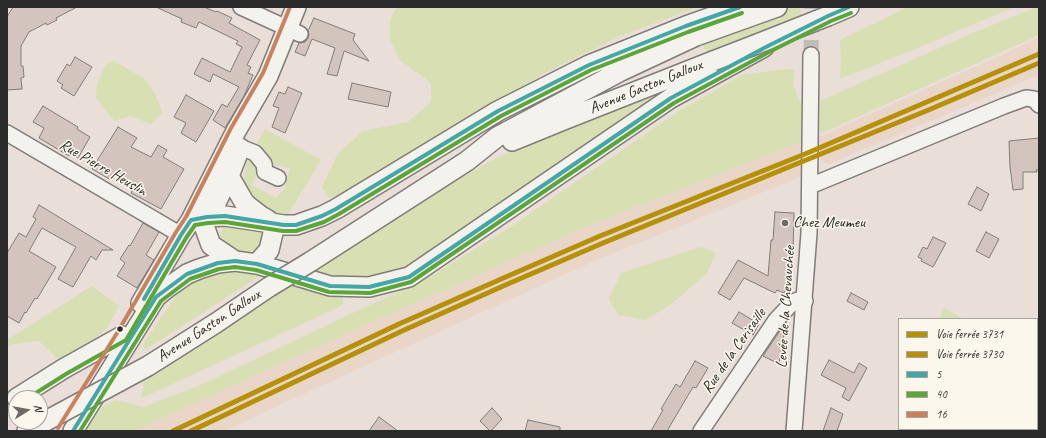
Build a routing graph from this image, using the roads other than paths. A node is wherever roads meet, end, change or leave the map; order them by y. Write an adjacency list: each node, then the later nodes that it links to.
1 (241, 7): 8 (street)
2 (296, 7): 8 (main road)
3 (740, 7): 7 (main road)
4 (777, 7): 7 (main road, Avenue Gaston Galloux)
5 (849, 7): 6 (main road, Avenue Gaston Galloux)
6 (828, 16): 14 (main road, Avenue Gaston Galloux, bridge); 21 (main road, bridge)
7 (691, 31): 14 (main road, Avenue Gaston Galloux); 19 (main road)
8 (293, 32): 10 (main road)
9 (810, 55): 17 (street, Levée de la Chevauchée)
10 (268, 76): 13 (main road); 18 (main road)
11 (1039, 105): 17 (street)
12 (7, 133): 18 (street, Rue Pierre Heuslin)
13 (240, 147): 15 (main road); 16 (street)
14 (467, 161): 26 (main road, Avenue Gaston Galloux, bridge)
15 (229, 176): 18 (main road); 19 (main road)
16 (278, 178)
17 (810, 186): 23 (street, Levée de la Chevauchée)
18 (197, 222): 19 (main road); 20 (main road); 22 (main road); 24 (main road)
19 (274, 224): 21 (main road)
20 (235, 261): 21 (main road); 22 (main road)
21 (257, 264)
22 (156, 297): 28 (main road)
23 (805, 301): 29 (street, Rue de la Cerisaille); 30 (street, Levée de la Chevauchée)
24 (118, 342): 25 (main road); 27 (main road)
25 (30, 390)
26 (27, 431)
27 (63, 431)
28 (73, 431)
29 (701, 431)
30 (794, 431)

